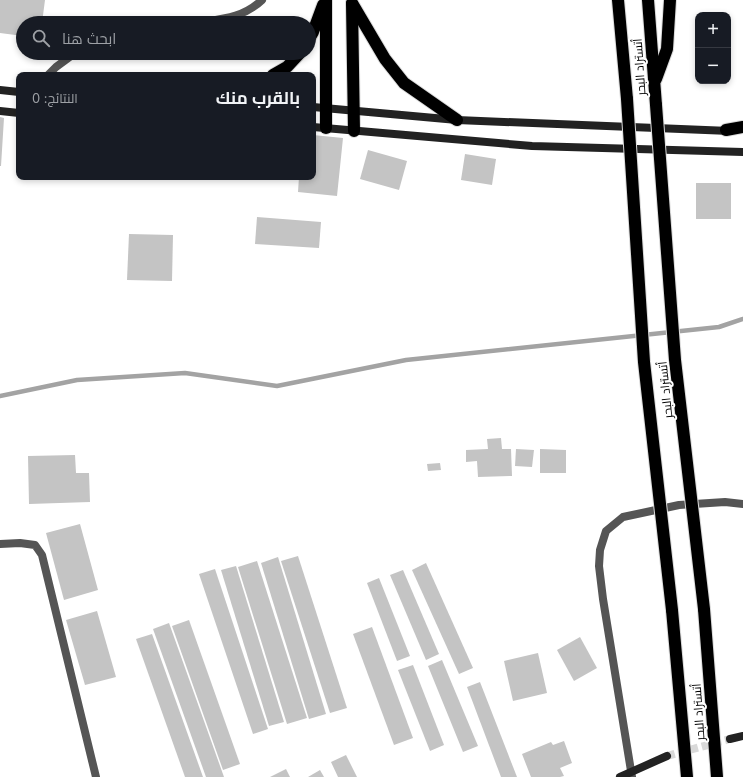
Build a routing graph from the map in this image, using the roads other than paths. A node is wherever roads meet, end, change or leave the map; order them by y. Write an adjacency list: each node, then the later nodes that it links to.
1 (262, 0): 7 (street)
2 (326, 0): 8 (highway); 17 (highway)
3 (618, 0): 37 (highway, أتستراد البحر, bridge)
4 (648, 0): 13 (highway, أتستراد البحر)
5 (670, 0): 13 (highway)
6 (351, 1): 19 (highway); 21 (highway)
7 (238, 16)
8 (316, 25)
9 (66, 60): 11 (street)
10 (294, 60): 12 (highway)
11 (51, 72)
12 (278, 72)
13 (654, 84): 38 (highway, أتستراد البحر, bridge)
14 (0, 90): 15 (main road)
15 (16, 92)
16 (316, 107): 17 (main road)
17 (326, 107): 19 (main road); 24 (highway)
18 (0, 111): 20 (main road)
19 (355, 111): 21 (main road); 26 (highway)
20 (16, 113)
21 (457, 120): 25 (main road)
22 (316, 127): 24 (main road)
23 (743, 127): 25 (highway)
24 (326, 128): 26 (main road)
25 (726, 130): 27 (main road)
26 (354, 131): 28 (main road)
27 (743, 132)
28 (743, 152)
29 (743, 504): 34 (street)
30 (0, 544): 35 (street)
31 (743, 736): 32 (main road)
32 (730, 739)
33 (667, 756): 34 (main road)
34 (632, 774): 36 (main road)
35 (96, 777)
36 (620, 777)
37 (687, 777)
38 (717, 777)

